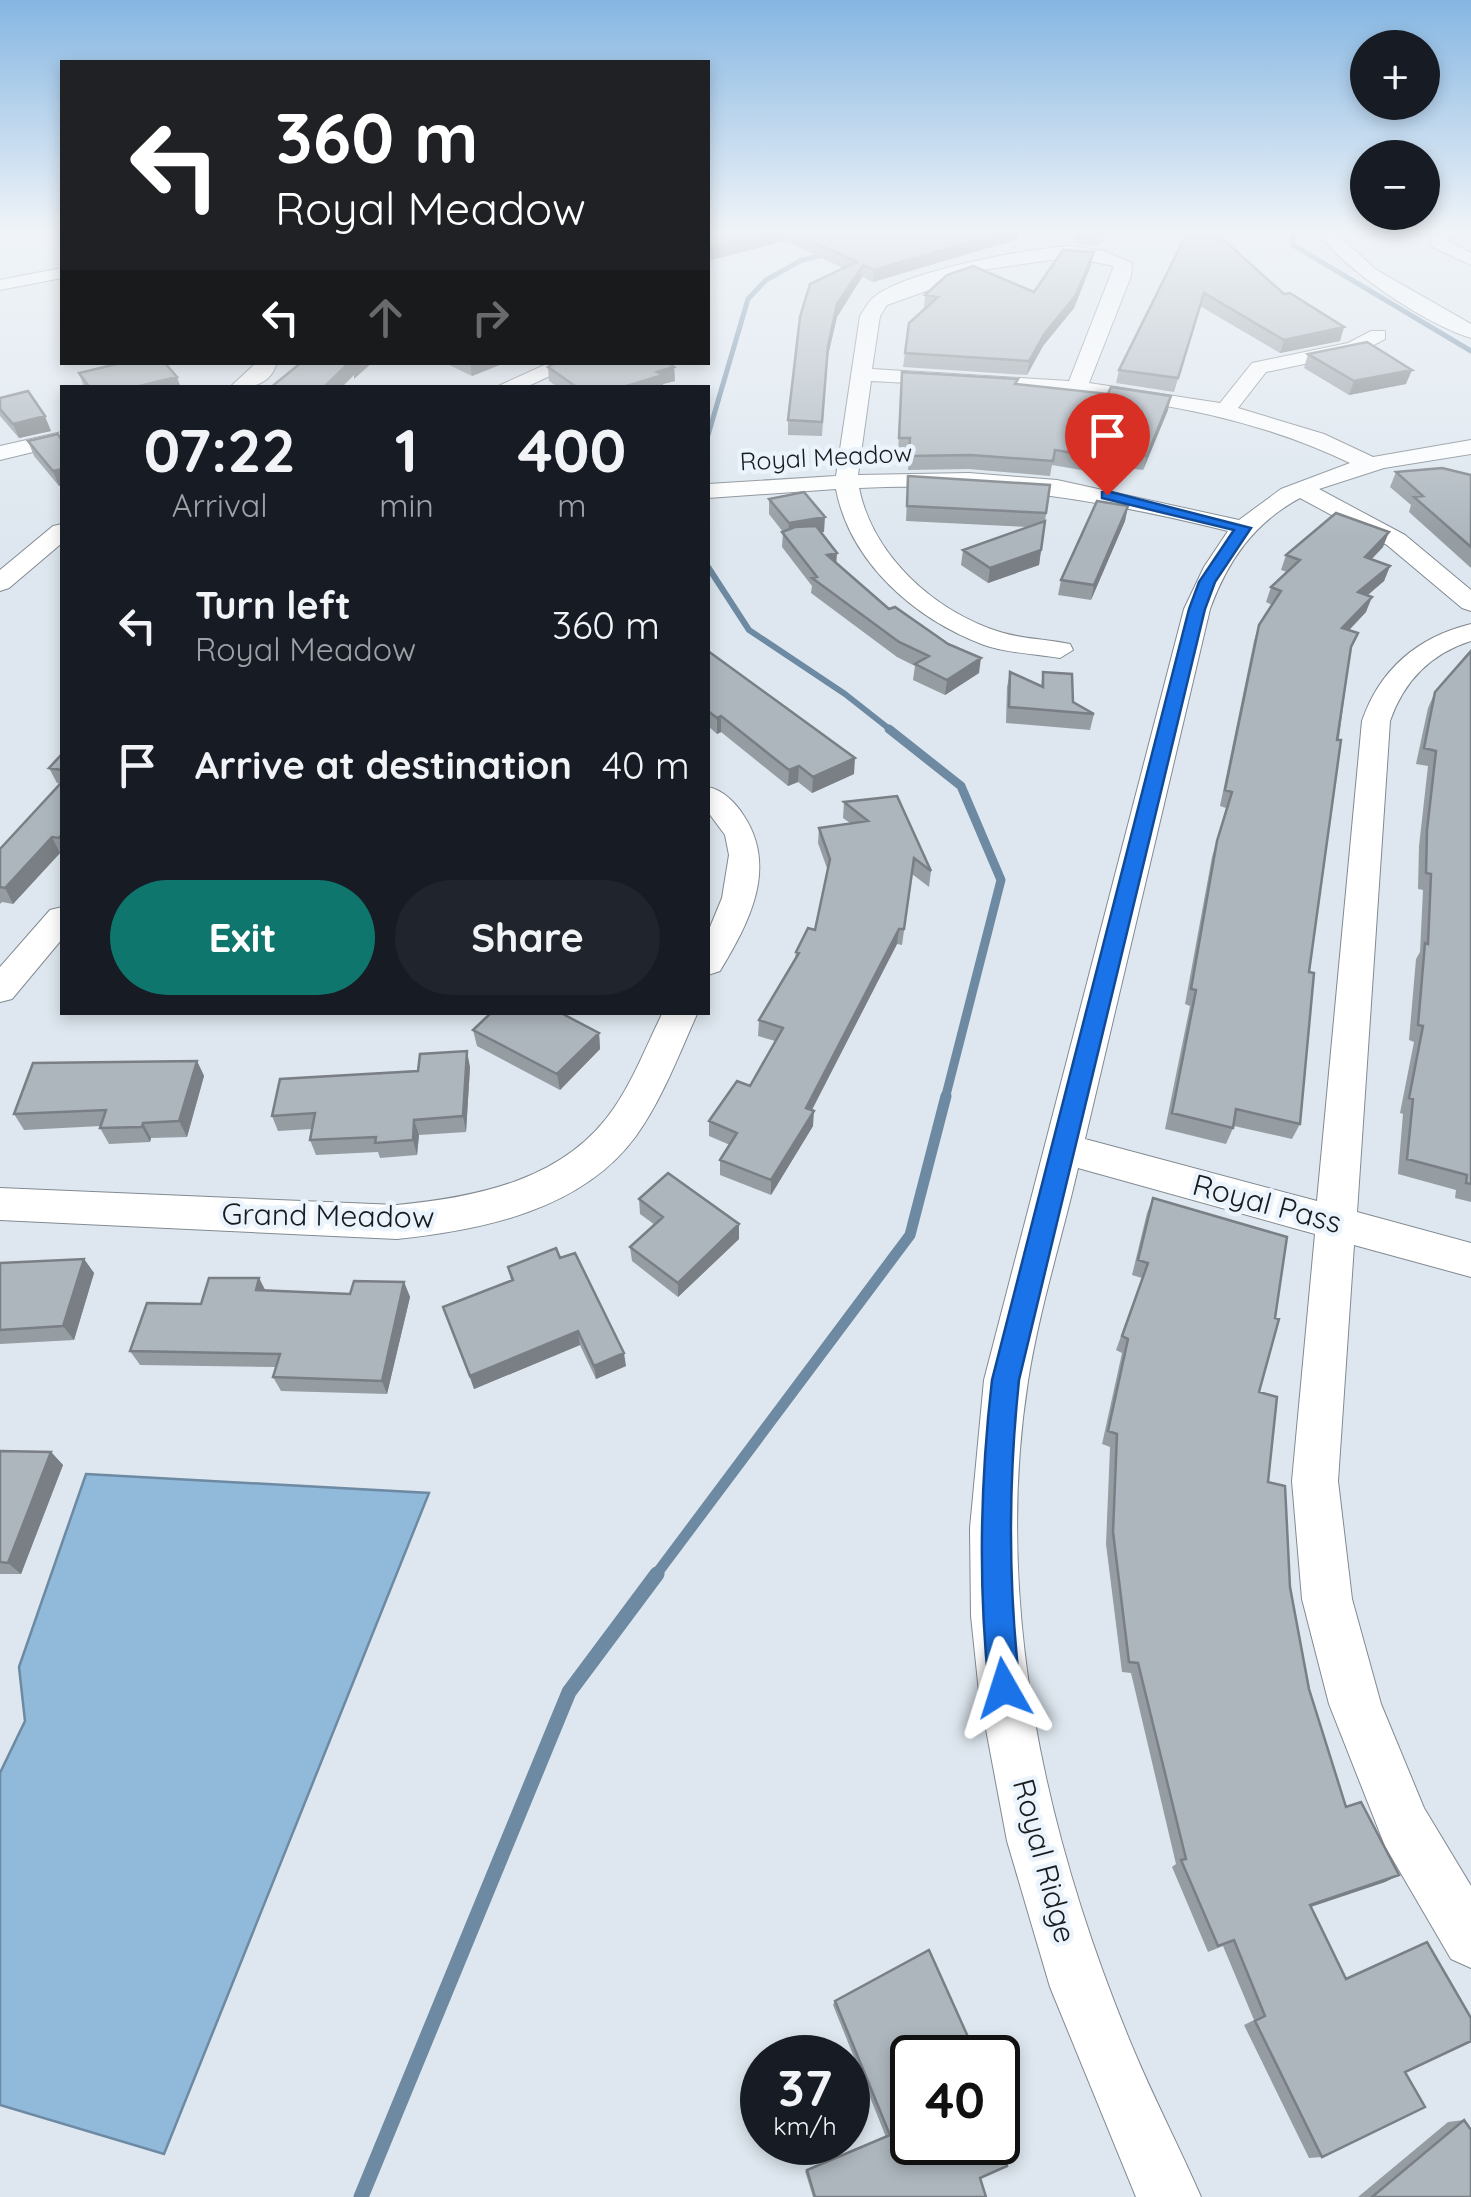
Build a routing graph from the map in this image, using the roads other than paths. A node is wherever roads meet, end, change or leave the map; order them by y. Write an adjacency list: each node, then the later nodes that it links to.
1 (870, 334): 6 (street)
2 (1099, 334): 9 (street)
3 (1378, 334): 10 (street)
4 (266, 365): 7 (street)
5 (562, 365): 8 (street)
6 (864, 375): 9 (street); 15 (street)
7 (243, 385)
8 (512, 385)
9 (1076, 389): 10 (street)
10 (1224, 412): 14 (street)
11 (60, 439): 13 (street)
12 (1466, 452): 14 (street, Royal Ridge)
13 (0, 453)
14 (1372, 465): 16 (street, Royal Ridge)
15 (846, 482): 17 (street, Royal Meadow); 18 (street, Royal Meadow); 23 (street)
16 (1301, 490): 18 (street, Royal Ridge); 21 (street)
17 (710, 491)
18 (1243, 528): 29 (street, Royal Ridge)
19 (60, 533): 20 (street)
20 (0, 584)
21 (1471, 602)
22 (1471, 632): 31 (street)
23 (1060, 650)
24 (710, 798): 26 (street)
25 (60, 920): 27 (street)
26 (710, 959)
27 (0, 990)
28 (680, 1015): 30 (street, Grand Meadow)
29 (1063, 1148): 31 (street, Royal Pass); 34 (street, Royal Ridge)
30 (0, 1204)
31 (1338, 1223): 32 (street, Royal Pass); 33 (street)
32 (1471, 1260)
33 (1471, 1938)
34 (1169, 2197)

